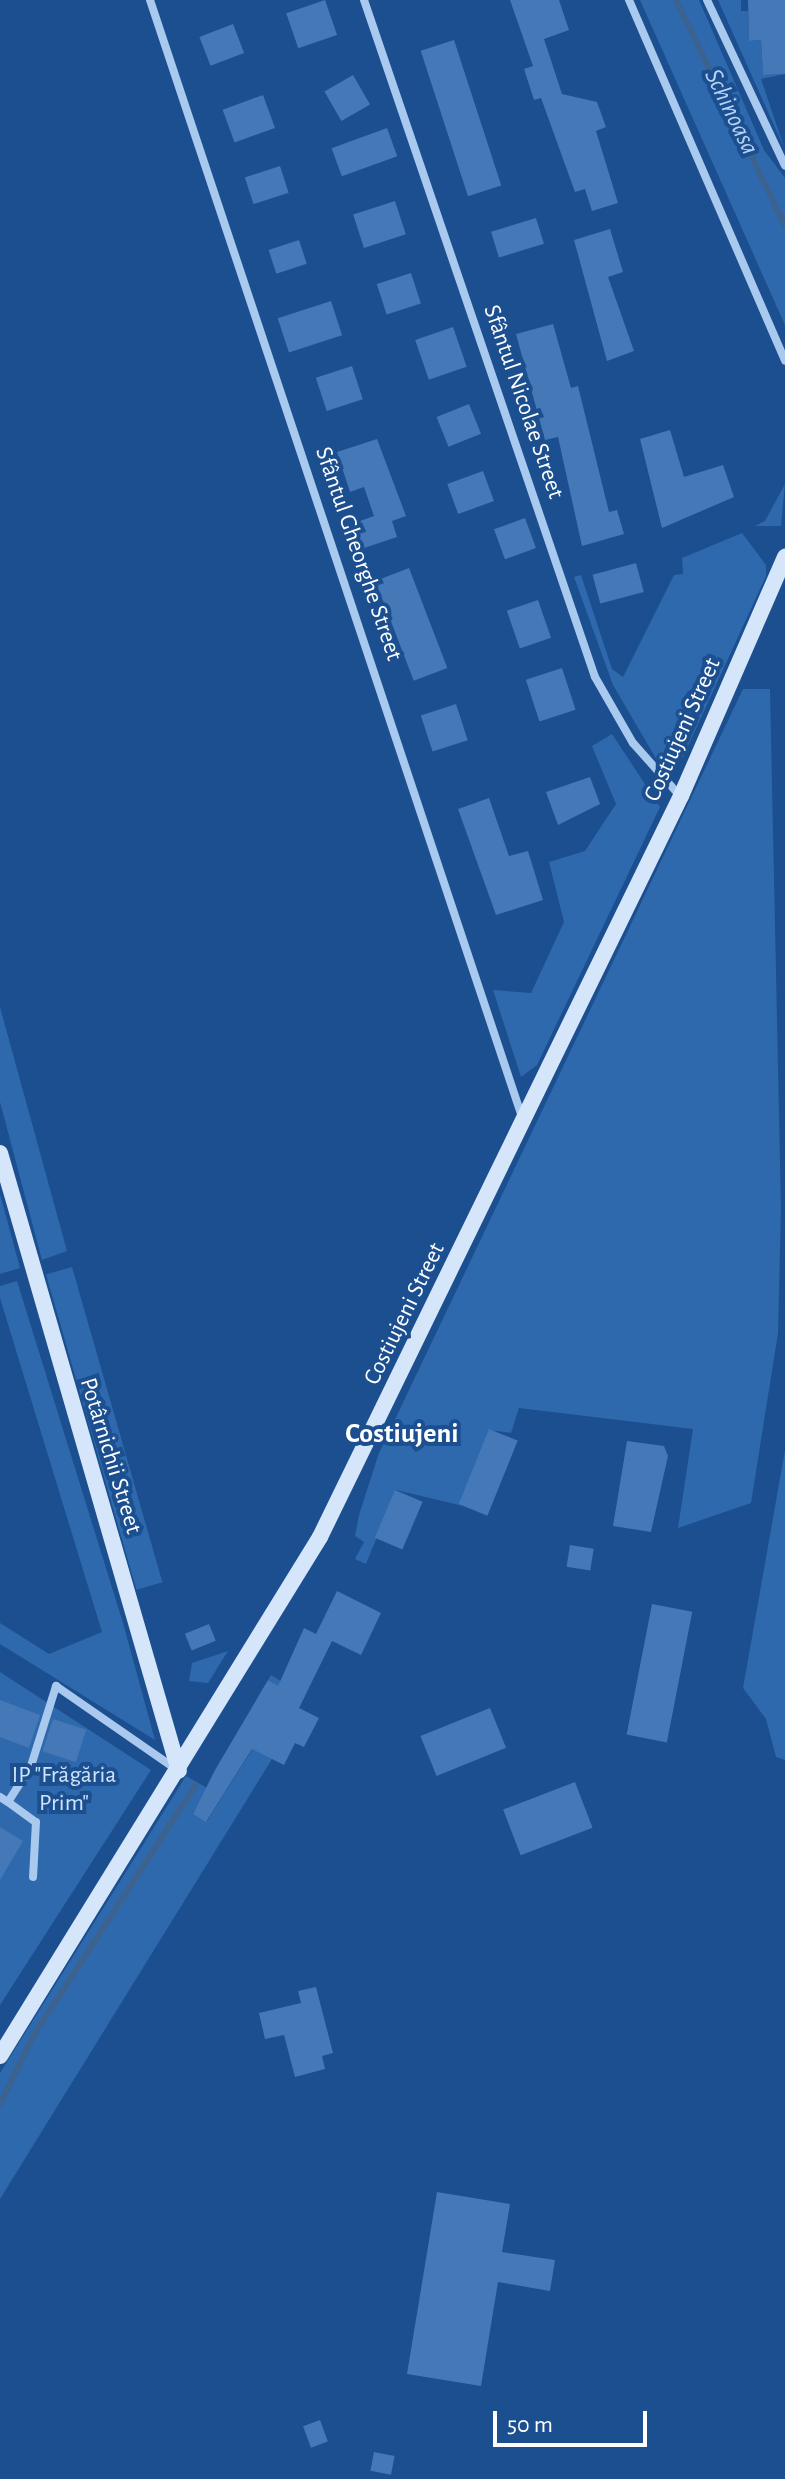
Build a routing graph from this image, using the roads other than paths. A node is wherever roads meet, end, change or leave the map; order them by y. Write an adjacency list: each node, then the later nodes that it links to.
1 (150, 0): 9 (street, Sfântul Gheorghe Street)
2 (364, 0): 8 (street, Sfântul Nicolae Street)
3 (629, 0): 6 (street)
4 (707, 0): 5 (street)
5 (785, 166)
6 (785, 361)
7 (785, 557): 8 (street, Costiujeni Street)
8 (681, 796): 9 (street, Costiujeni Street)
9 (524, 1121): 11 (street, Costiujeni Street)
10 (0, 1153): 11 (street, Potârnichii Street)
11 (179, 1771): 12 (street); 14 (street, Costiujeni Street)
12 (4, 1800): 13 (street)
13 (33, 1877)
14 (4, 2038): 15 (street, Costiujeni Street)
15 (0, 2056)

